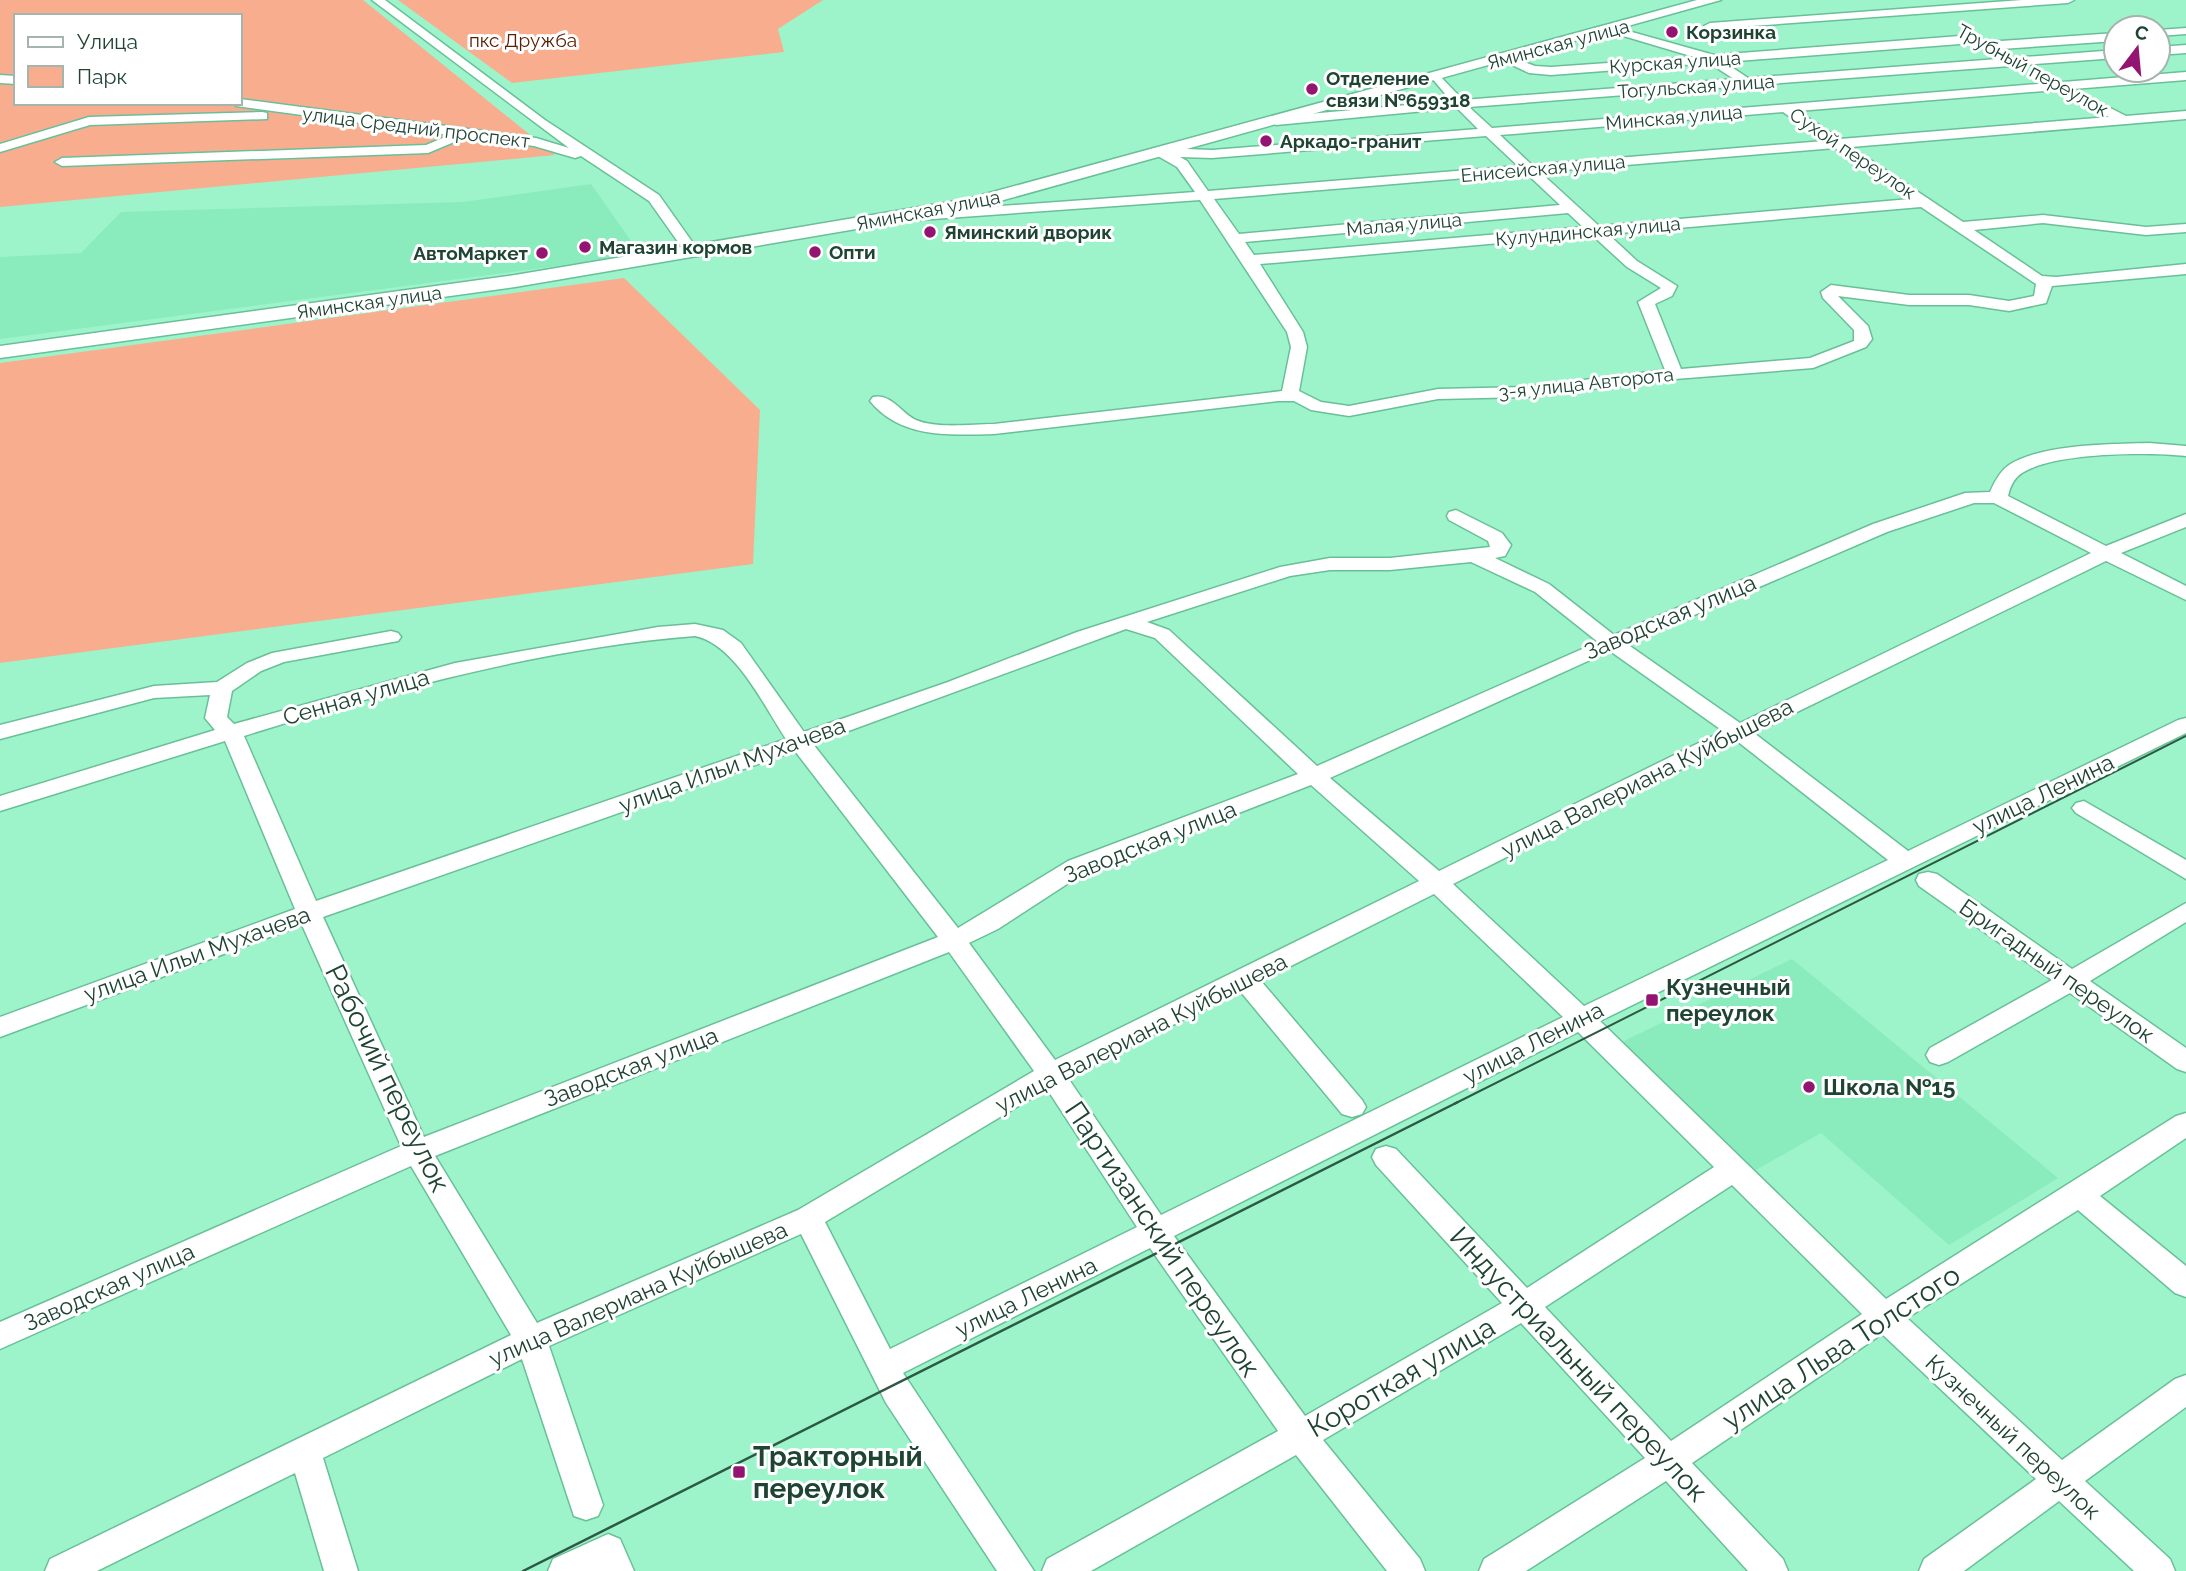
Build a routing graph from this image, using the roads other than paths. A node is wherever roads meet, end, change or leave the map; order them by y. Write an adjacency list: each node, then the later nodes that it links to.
1 (378, 0): 31 (street)
2 (1714, 0): 7 (main road, Яминская улица)
3 (1908, 0): 5 (street, Трубный переулок)
4 (2068, 0): 5 (street)
5 (1927, 11): 6 (street); 9 (street, Трубный переулок)
6 (1710, 26)
7 (1614, 30): 12 (main road, Яминская улица); 13 (street, Сухой переулок)
8 (2102, 38): 10 (street)
9 (1973, 39): 10 (street, Трубный переулок); 13 (street, Курская улица)
10 (1986, 46): 14 (street, Трубный переулок)
11 (2102, 55): 14 (street, Тогульская улица)
12 (1505, 58): 13 (street, Курская улица); 16 (main road, Яминская улица)
13 (1713, 59): 17 (street, Сухой переулок)
14 (2015, 62): 17 (street, Тогульская улица); 18 (street, Трубный переулок)
15 (2186, 76): 18 (street, Минская улица)
16 (1437, 77): 20 (street); 25 (main road, Яминская улица)
17 (1747, 83): 20 (street, Тогульская улица); 21 (street, Сухой переулок)
18 (2060, 86): 21 (street, Минская улица); 24 (street, Трубный переулок)
19 (242, 103): 22 (street, улица Средний проспект)
20 (1460, 104): 25 (street, Тогульская улица); 26 (street)
21 (1786, 108): 26 (street, Минская улица); 28 (street, Сухой переулок)
22 (305, 113): 27 (street, улица Средний проспект); 29 (street)
23 (2186, 115): 24 (street, Енисейская улица)
24 (2122, 119): 28 (street, Енисейская улица)
25 (1276, 121): 30 (main road, Яминская улица)
26 (1490, 132): 30 (street, Минская улица); 33 (street)
27 (464, 133): 31 (street, улица Средний проспект); 32 (street)
28 (1840, 144): 33 (street, Енисейская улица); 35 (street, Сухой переулок)
29 (0, 148)
30 (1161, 152): 34 (street); 37 (main road, Яминская улица)
31 (591, 155): 42 (street)
32 (62, 162)
33 (1530, 169): 34 (street, Енисейская улица); 36 (street)
34 (1204, 196): 37 (street, Енисейская улица); 41 (street)
35 (1925, 202): 38 (street, Сухой переулок); 40 (street, Кулундинская улица)
36 (1572, 208): 40 (street); 41 (street, Малая улица)
37 (899, 217): 42 (main road, Яминская улица)
38 (1961, 227): 39 (street); 46 (street, Сухой переулок)
39 (2186, 228)
40 (1596, 230): 43 (street, Кулундинская улица); 48 (street)
41 (1236, 239): 43 (street)
42 (693, 253): 47 (main road, Яминская улица)
43 (1250, 260): 49 (street)
44 (2178, 270): 45 (street); 46 (street)
45 (2186, 281)
46 (2044, 282): 48 (street, 3-я улица Авторота)
47 (0, 352)
48 (1675, 374): 49 (street, 3-я улица Авторота)
49 (1290, 395): 50 (street, 3-я улица Авторота)
50 (879, 401)
51 (2186, 451): 52 (street)
52 (1998, 498): 55 (street); 61 (street, Заводская улица)
53 (1456, 516): 56 (street)
54 (2186, 520): 55 (street, улица Валериана Куйбышева)
55 (2108, 552): 57 (street); 65 (street, улица Валериана Куйбышева)
56 (1474, 556): 58 (street, улица Ильи Мухачева); 61 (street)
57 (2186, 594)
58 (1127, 623): 67 (street, улица Ильи Мухачева); 68 (street, Кузнечный переулок)
59 (720, 636): 66 (street, Сенная улица); 67 (street, Партизанский переулок)
60 (391, 637): 62 (street)
61 (1612, 643): 65 (street); 68 (street, Заводская улица)
62 (222, 688): 64 (street); 66 (street, Рабочий переулок)
63 (2186, 725): 71 (street, улица Ленина)
64 (0, 732)
65 (1739, 732): 71 (street); 74 (street, улица Валериана Куйбышева)
66 (231, 735): 69 (street, Сенная улица); 76 (street, Рабочий переулок)
67 (799, 741): 76 (street, улица Ильи Мухачева); 77 (street, Партизанский переулок)
68 (1314, 776): 74 (street, Кузнечный переулок); 77 (street, Заводская улица)
69 (0, 804)
70 (2084, 808): 72 (street)
71 (1904, 860): 80 (street, улица Ленина)
72 (2186, 871)
73 (1928, 880): 79 (street, Бригадный переулок)
74 (1437, 883): 78 (street, улица Валериана Куйбышева); 80 (street, Кузнечный переулок)
75 (2186, 911): 79 (street)
76 (309, 913): 81 (street, улица Ильи Мухачева); 87 (street, Рабочий переулок)
77 (954, 940): 84 (street, Партизанский переулок); 87 (street, Заводская улица)
78 (1244, 978): 84 (street, улица Валериана Куйбышева); 85 (street)
79 (2073, 980): 82 (street); 83 (street, Бригадный переулок)
80 (1581, 1019): 89 (street, Кузнечный переулок); 92 (street, улица Ленина)
81 (0, 1027)
82 (1940, 1055)
83 (2186, 1062)
84 (1051, 1074): 91 (street, улица Валериана Куйбышева); 92 (street, Партизанский переулок)
85 (1352, 1107)
86 (2186, 1124): 90 (street, улица Льва Толстого)
87 (417, 1151): 96 (street, Заводская улица); 97 (street, Рабочий переулок)
88 (1386, 1157): 94 (street, Индустриальный переулок)
89 (1735, 1168): 94 (street, Короткая улица); 95 (street, Кузнечный переулок)
90 (2079, 1195): 93 (street); 95 (street, улица Льва Толстого)
91 (807, 1218): 97 (street, улица Валериана Куйбышева); 98 (street)
92 (1156, 1232): 98 (street, улица Ленина); 100 (street, Партизанский переулок)
93 (2186, 1283)
94 (1523, 1306): 100 (street, Короткая улица); 102 (street, Индустриальный переулок)
95 (1884, 1316): 102 (street, улица Льва Толстого); 103 (street, Кузнечный переулок)
96 (0, 1336)
97 (531, 1340): 101 (street, улица Валериана Куйбышева); 104 (street, Рабочий переулок)
98 (884, 1367): 109 (street)
99 (2186, 1389): 103 (street)
100 (1300, 1436): 110 (street, Короткая улица); 111 (street, Партизанский переулок)
101 (305, 1453): 106 (street, улица Валериана Куйбышева); 107 (street)
102 (1670, 1460): 112 (street, улица Льва Толстого); 113 (street, Индустриальный переулок)
103 (2058, 1480): 114 (street); 115 (street, Кузнечный переулок)
104 (586, 1505)
105 (612, 1560): 108 (street)
106 (62, 1571)
107 (341, 1571)
108 (565, 1571)
109 (1017, 1571)
110 (1059, 1571)
111 (1408, 1571)
112 (1496, 1571)
113 (1771, 1571)
114 (1936, 1571)
115 (2158, 1571)

